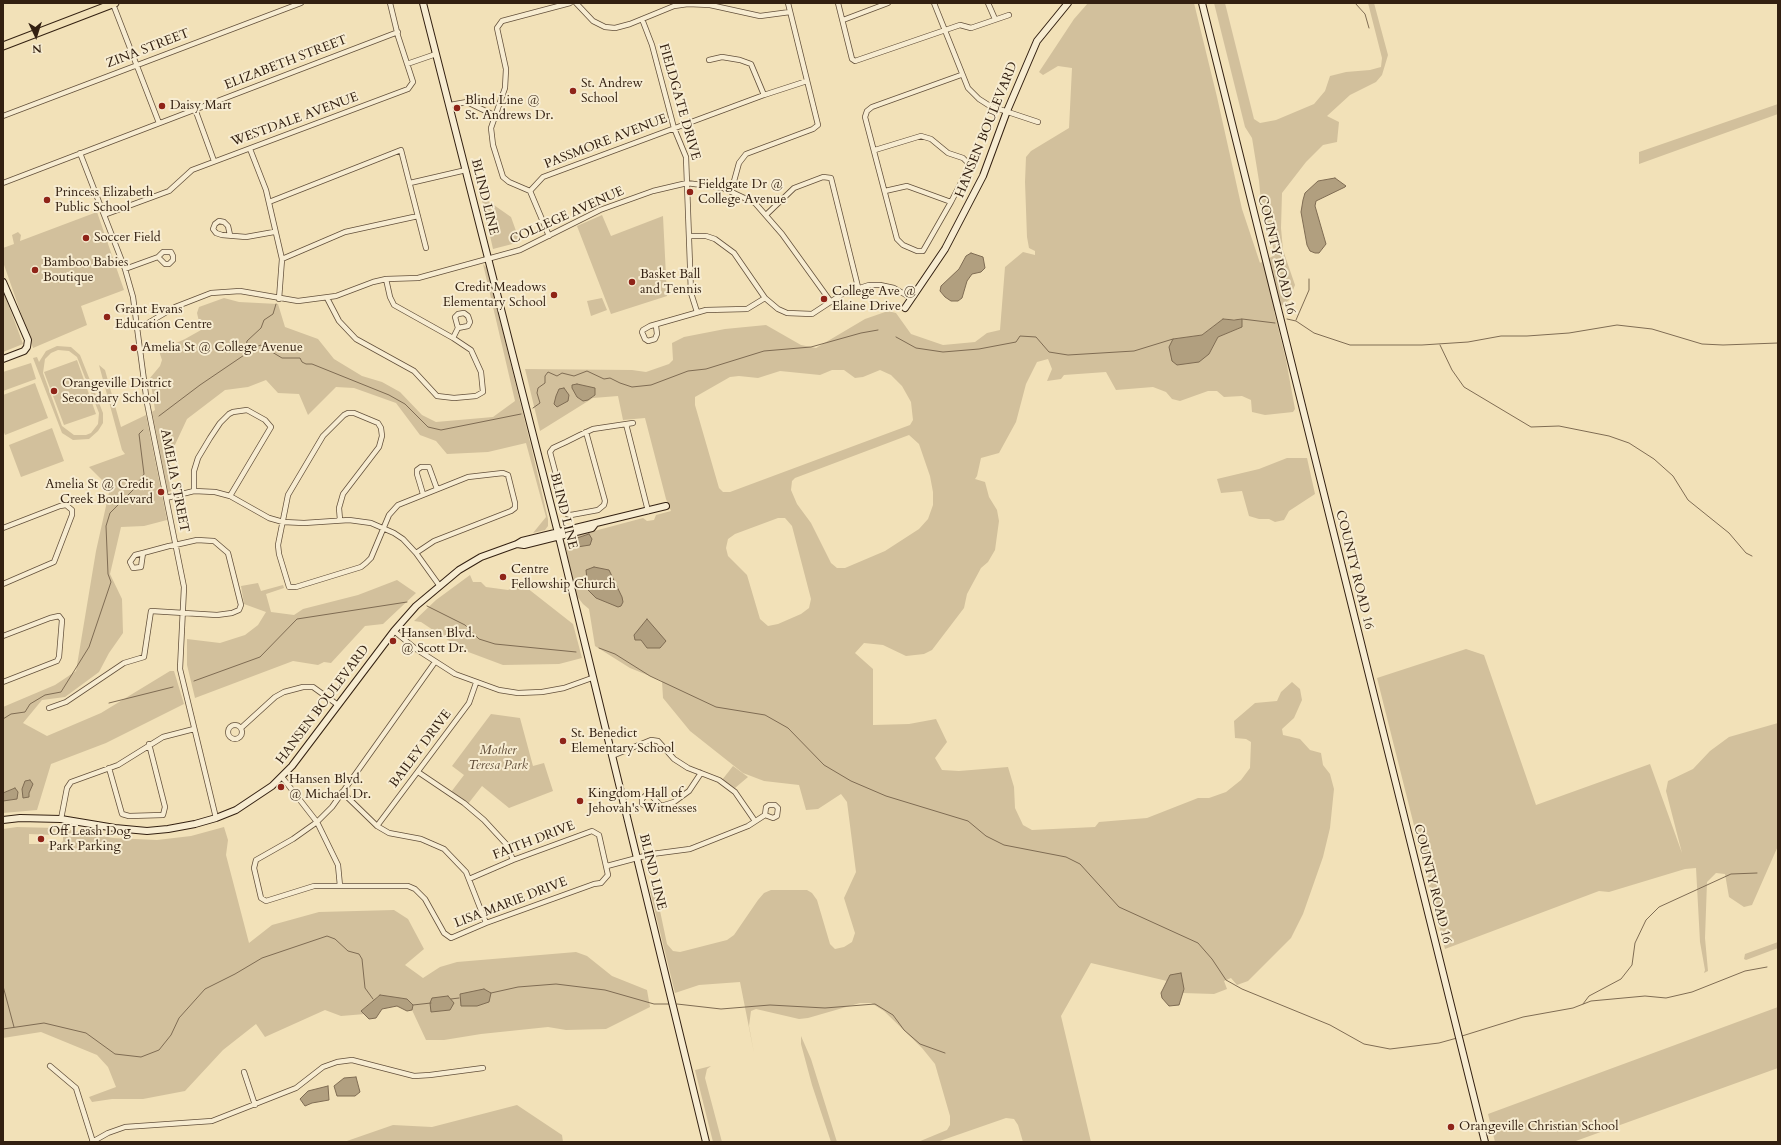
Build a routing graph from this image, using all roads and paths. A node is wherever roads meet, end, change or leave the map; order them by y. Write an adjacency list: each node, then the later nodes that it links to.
1 (100, 3): 15 (main road)
2 (114, 3): 15 (main road); 27 (street)
3 (301, 3): 27 (street, ZINA STREET)
4 (390, 3): 22 (street)
5 (423, 3): 24 (street, BLIND LINE)
6 (570, 3): 34 (street)
7 (576, 3): 18 (street)
8 (788, 3): 16 (street)
9 (838, 3): 20 (street)
10 (888, 3): 20 (street)
11 (934, 3): 21 (street)
12 (988, 3): 19 (street)
13 (1068, 3): 33 (street, HANSEN BOULEVARD)
14 (1202, 3): 137 (street, COUNTY ROAD 16)
15 (96, 11): 23 (main road)
16 (790, 12): 18 (street); 29 (street)
17 (1009, 15): 19 (street)
18 (642, 19): 38 (street, FIELDGATE DRIVE)
19 (995, 19): 21 (street)
20 (843, 20): 21 (street)
21 (944, 30): 28 (street)
22 (398, 32): 26 (street); 32 (street, ELIZABETH STREET)
23 (3, 46)
24 (436, 54): 26 (street); 31 (street, BLIND LINE)
25 (710, 60): 30 (street)
26 (407, 64): 39 (street, WESTDALE AVENUE)
27 (136, 65): 35 (street, ZINA STREET); 37 (street)
28 (961, 75): 33 (street); 40 (street)
29 (808, 81): 30 (street, PASSMORE AVENUE); 49 (street)
30 (764, 95): 38 (street, PASSMORE AVENUE)
31 (450, 105): 34 (street); 43 (street, BLIND LINE)
32 (195, 109): 37 (street, ELIZABETH STREET); 42 (street)
33 (1006, 111): 36 (street); 69 (street, HANSEN BOULEVARD)
34 (494, 115): 47 (street)
35 (3, 116)
36 (1038, 122)
37 (159, 123): 41 (street, ELIZABETH STREET)
38 (674, 128): 46 (street, FIELDGATE DRIVE); 47 (street, PASSMORE AVENUE)
39 (250, 149): 42 (street, WESTDALE AVENUE); 50 (street)
40 (875, 150): 48 (street); 51 (street)
41 (80, 153): 44 (street, ELIZABETH STREET); 53 (street, AMELIA STREET)
42 (214, 161): 53 (street, WESTDALE AVENUE)
43 (466, 170): 45 (street); 62 (street, BLIND LINE)
44 (3, 183)
45 (410, 183): 50 (street); 54 (street)
46 (687, 183): 49 (street, COLLEGE AVENUE); 57 (street, COLLEGE AVENUE); 58 (street, FIELDGATE DRIVE)
47 (530, 191): 57 (street)
48 (885, 191): 51 (street); 51 (street)
49 (732, 192): 52 (street, COLLEGE AVENUE)
50 (269, 202): 55 (street)
51 (952, 202)
52 (767, 214): 66 (street); 71 (street, COLLEGE AVENUE)
53 (104, 215): 63 (street, AMELIA STREET)
54 (418, 216): 59 (street); 61 (street)
55 (274, 232): 56 (street); 61 (street)
56 (230, 235)
57 (549, 236): 62 (street, COLLEGE AVENUE)
58 (690, 236): 68 (street); 73 (street, FIELDGATE DRIVE)
59 (426, 248)
60 (158, 257): 63 (street)
61 (282, 259): 70 (street)
62 (487, 260): 64 (street, COLLEGE AVENUE); 93 (street, BLIND LINE)
63 (125, 269): 74 (street, AMELIA STREET)
64 (386, 279): 67 (street, COLLEGE AVENUE); 77 (street)
65 (3, 282): 78 (street)
66 (858, 287): 69 (street); 71 (street)
67 (327, 298): 70 (street, COLLEGE AVENUE); 77 (street)
68 (765, 298): 71 (street); 73 (street)
69 (911, 298): 72 (street, HANSEN BOULEVARD)
70 (280, 299): 74 (street, COLLEGE AVENUE)
71 (831, 302)
72 (905, 308)
73 (697, 312): 75 (street)
74 (136, 326): 86 (street, AMELIA STREET)
75 (656, 326)
76 (458, 328): 77 (street)
77 (453, 338)
78 (3, 359)
79 (633, 423): 80 (street)
80 (626, 424): 81 (street); 88 (street)
81 (586, 432): 81 (street)
82 (437, 489): 84 (street); 84 (street); 96 (street)
83 (194, 491): 85 (street); 85 (street); 86 (street)
84 (424, 494): 91 (street)
85 (230, 496): 90 (street)
86 (166, 498): 94 (street, AMELIA STREET)
87 (666, 506): 88 (street, HANSEN BOULEVARD)
88 (648, 511): 93 (street, HANSEN BOULEVARD)
89 (340, 520): 90 (street); 90 (street); 91 (street)
90 (283, 522): 91 (street)
91 (383, 527): 96 (street)
92 (3, 528): 97 (street)
93 (558, 534): 98 (street, HANSEN BOULEVARD); 103 (street, BLIND LINE)
94 (175, 545): 95 (street); 99 (street, AMELIA STREET); 99 (street)
95 (143, 553)
96 (416, 553): 98 (street)
97 (3, 584)
98 (439, 585): 100 (street, HANSEN BOULEVARD)
99 (184, 612): 107 (street); 109 (street, AMELIA STREET)
100 (394, 631): 102 (street); 106 (street, HANSEN BOULEVARD)
101 (3, 636): 104 (street)
102 (434, 662): 105 (street); 116 (street, LISA MARIE DRIVE)
103 (592, 678): 105 (street); 111 (street, BLIND LINE)
104 (3, 682)
105 (476, 683): 113 (street, BAILEY DRIVE)
106 (338, 705): 108 (street); 115 (street, HANSEN BOULEVARD)
107 (48, 708)
108 (240, 728)
109 (194, 729): 110 (street); 119 (street, AMELIA STREET)
110 (150, 744): 112 (street); 112 (street)
111 (612, 756): 114 (street); 125 (street, BLIND LINE)
112 (109, 768): 120 (street)
113 (418, 772): 124 (street, BAILEY DRIVE); 126 (street)
114 (701, 773): 117 (street); 122 (street)
115 (282, 777): 119 (street, HANSEN BOULEVARD); 123 (street)
116 (342, 792): 123 (street, LISA MARIE DRIVE); 124 (street)
117 (660, 806)
118 (765, 815): 122 (street)
119 (216, 818): 120 (street, HANSEN BOULEVARD)
120 (61, 819): 121 (street, HANSEN BOULEVARD)
121 (3, 820)
122 (755, 821): 125 (street)
123 (317, 822): 129 (street); 129 (street, LISA MARIE DRIVE)
124 (377, 826): 128 (street)
125 (637, 858): 127 (street); 136 (street, BLIND LINE)
126 (513, 860): 127 (street, FAITH DRIVE); 128 (street, FAITH DRIVE)
127 (606, 866): 130 (street, LISA MARIE DRIVE)
128 (469, 879): 130 (street)
129 (340, 886): 130 (street, LISA MARIE DRIVE)
130 (486, 922)
131 (50, 1066): 135 (street)
132 (483, 1068): 134 (street)
133 (244, 1072): 134 (street)
134 (255, 1105): 135 (street)
135 (93, 1142)
136 (706, 1142)
137 (1485, 1142)

